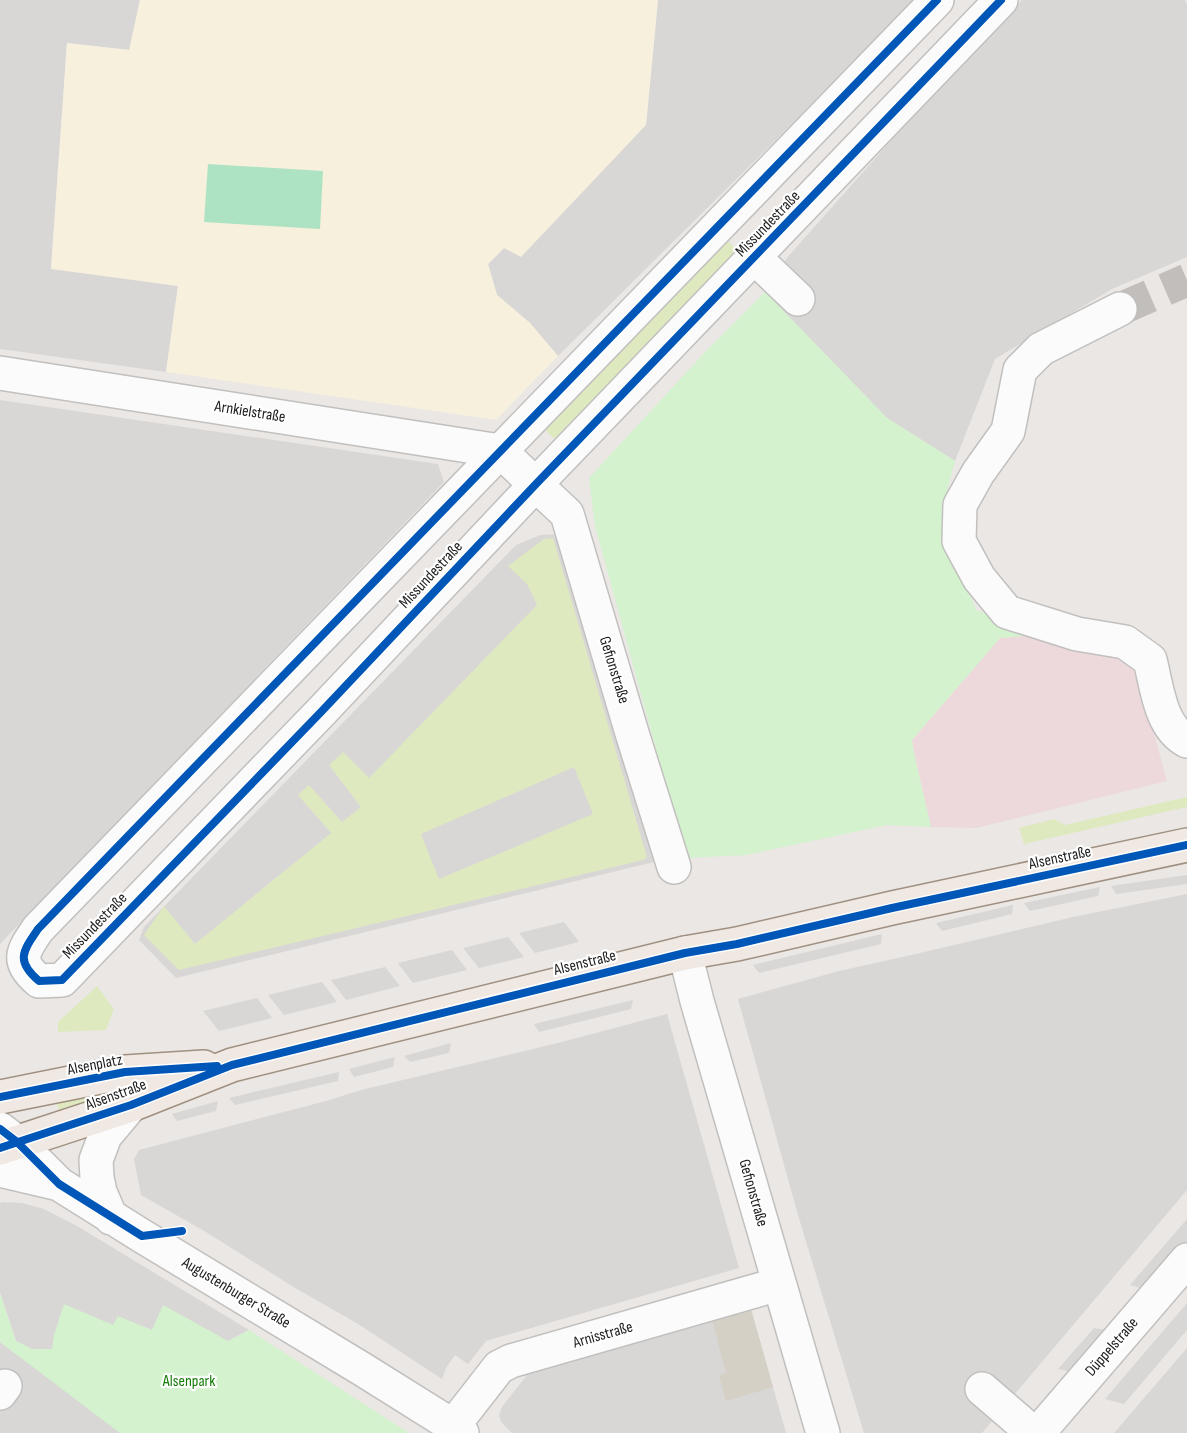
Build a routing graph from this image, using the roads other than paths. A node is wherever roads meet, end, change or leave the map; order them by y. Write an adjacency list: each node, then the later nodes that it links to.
1 (1001, 0): 3 (street, Missundestraße)
2 (924, 4): 3 (street, Missundestraße); 8 (street, Missundestraße)
3 (958, 45): 4 (street, Missundestraße)
4 (754, 257): 5 (street); 9 (street, Missundestraße)
5 (798, 299)
6 (1119, 309): 10 (street)
7 (0, 373): 8 (street, Arnkielstraße)
8 (500, 451): 9 (street); 9 (street, Missundestraße)
9 (536, 484): 12 (street, Gefionstraße)
10 (1187, 741)
11 (1187, 845): 13 (main road, Alsenstraße)
12 (674, 867)
13 (686, 952): 14 (main road, Alsenstraße); 22 (street, Gefionstraße)
14 (232, 1065): 15 (main road, Alsenplatz); 16 (main road, Alsenstraße)
15 (0, 1097)
16 (131, 1105): 17 (main road, Alsenstraße); 20 (street)
17 (6, 1140): 19 (street, Augustenburger Straße)
18 (0, 1170): 19 (street)
19 (59, 1184): 20 (street, Augustenburger Straße)
20 (111, 1218): 25 (street, Augustenburger Straße)
21 (1187, 1260): 27 (street, Düppelstraße)
22 (779, 1284): 25 (street, Arnisstraße); 26 (street, Gefionstraße)
23 (1187, 1292): 28 (street, Düppelstraße)
24 (982, 1389): 27 (street)
25 (458, 1429)
26 (823, 1433)
27 (1035, 1433)
28 (1066, 1433)

